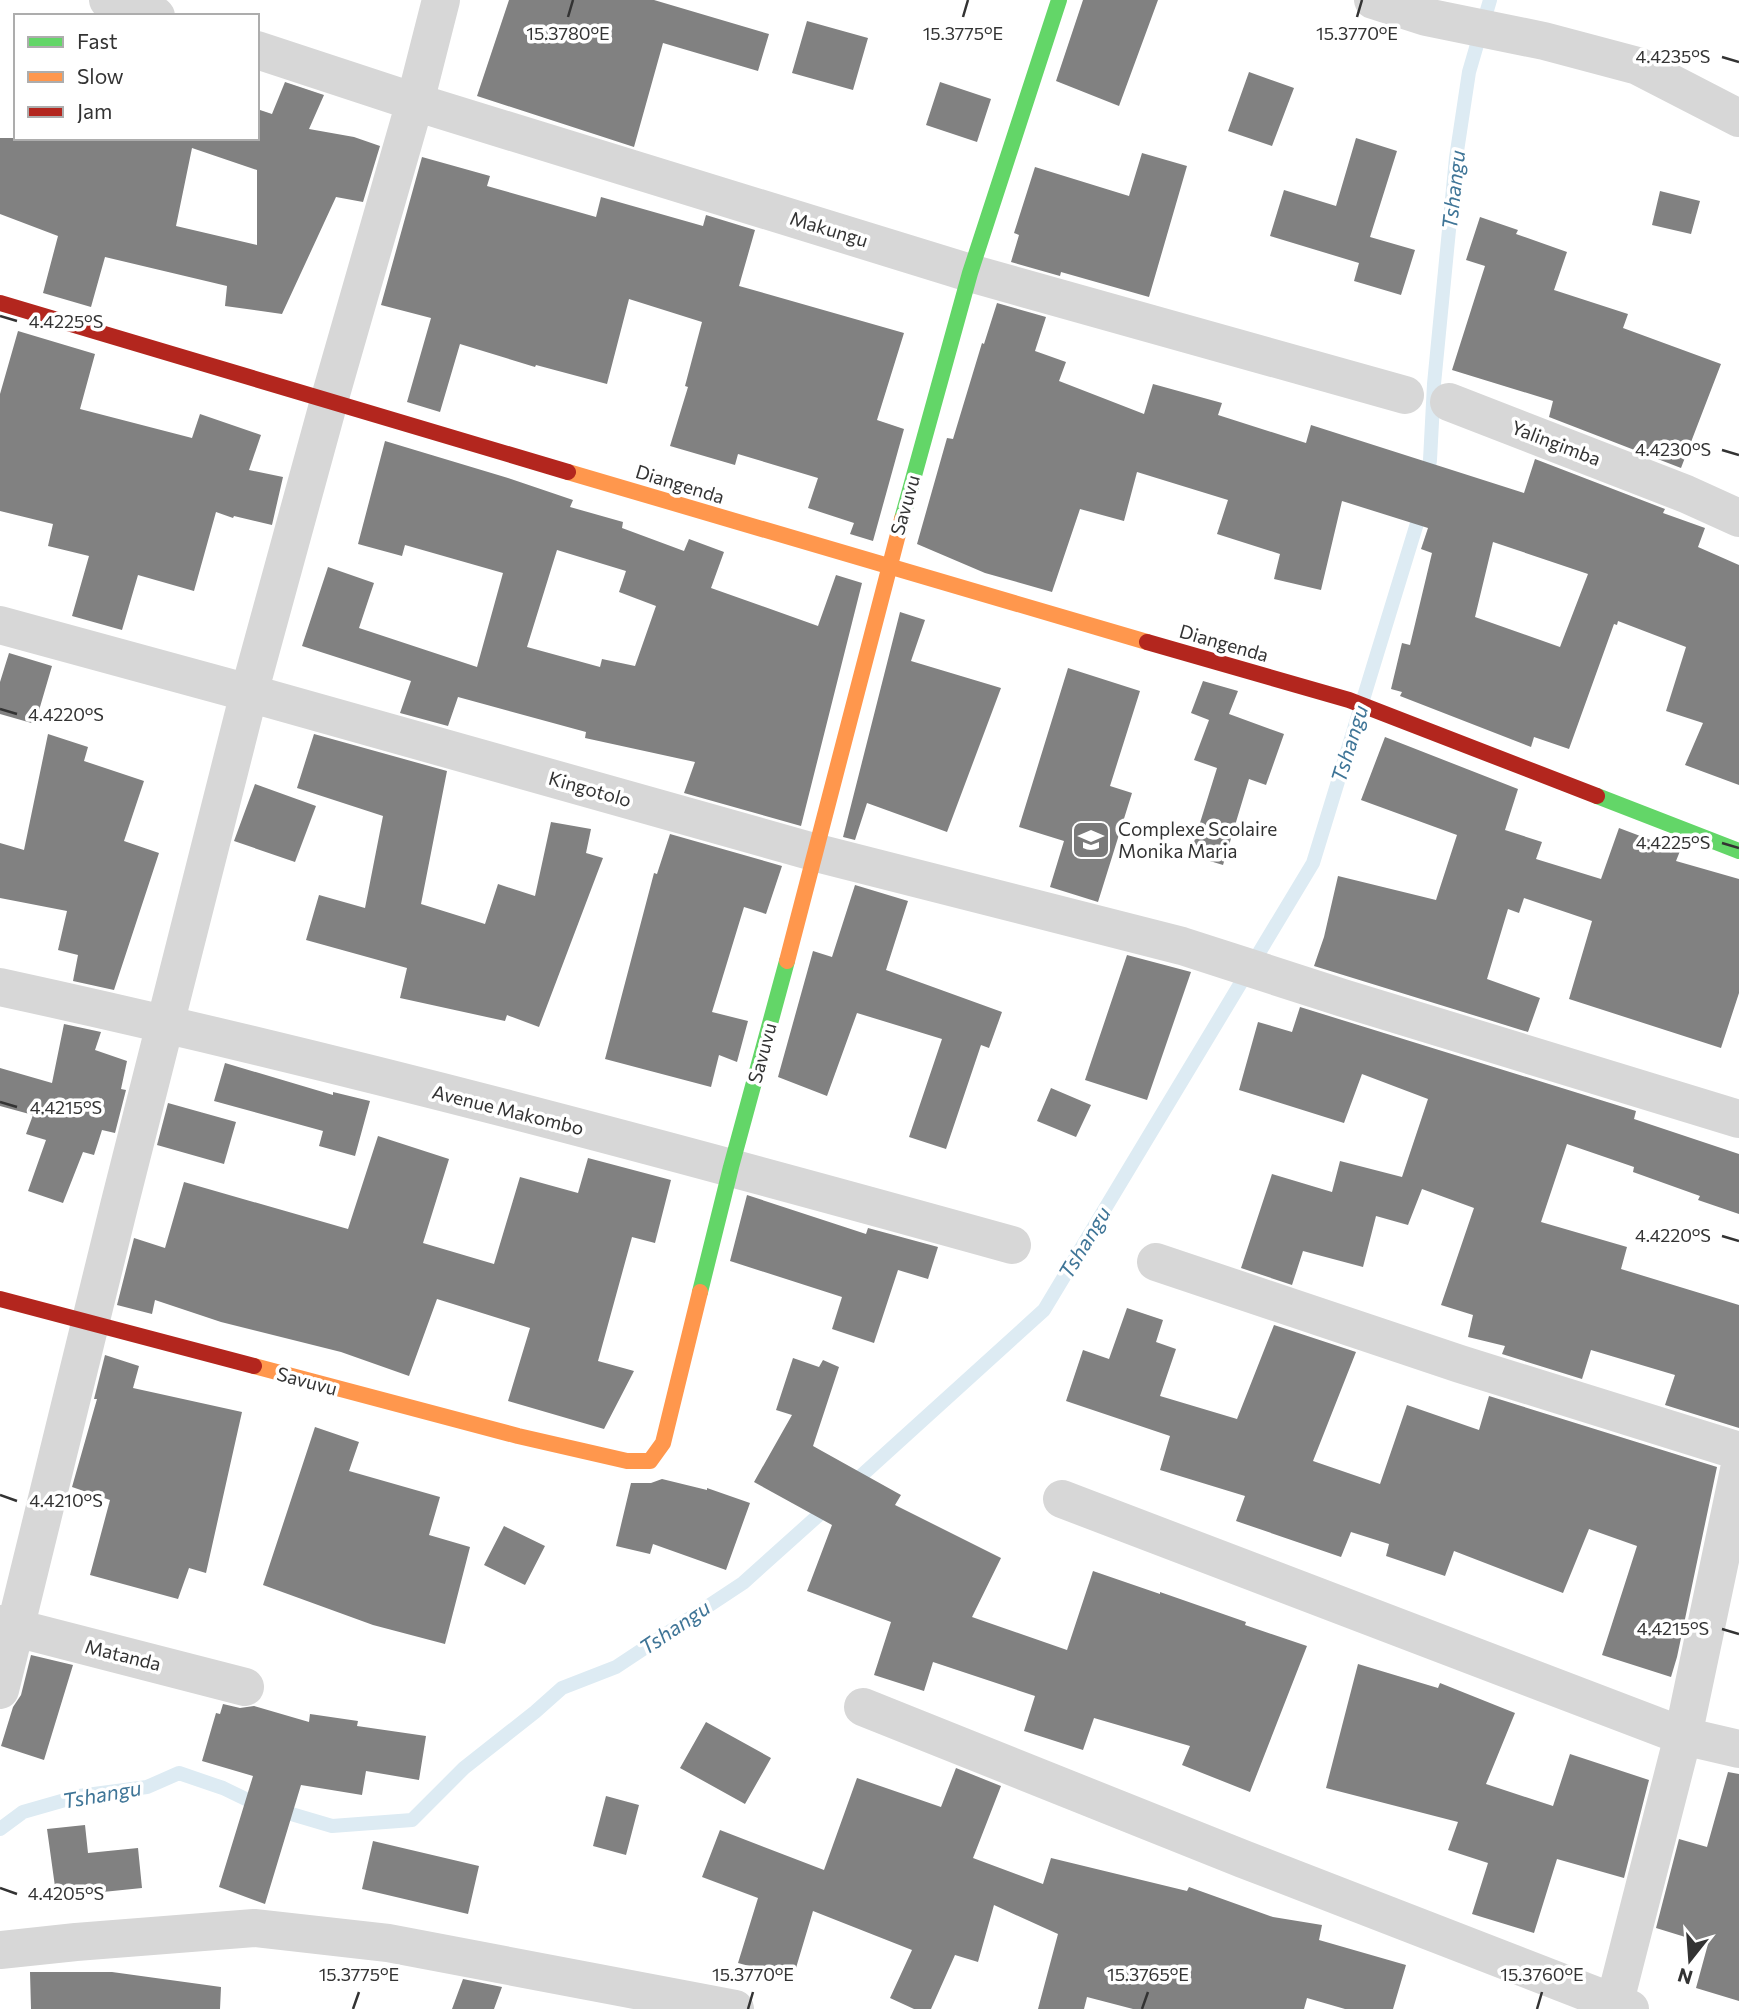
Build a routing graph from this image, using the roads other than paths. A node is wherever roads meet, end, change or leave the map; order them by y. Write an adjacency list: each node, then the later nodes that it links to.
1 (108, 0): 5 (street)
2 (441, 0): 7 (street)
3 (1059, 0): 9 (street, Savuvu)
4 (1373, 0): 8 (street)
5 (150, 14)
6 (259, 51): 7 (street, Makungu)
7 (415, 102): 9 (street, Makungu); 12 (street)
8 (1739, 118)
9 (970, 272): 11 (street, Makungu); 15 (street, Savuvu)
10 (0, 303): 12 (street, Diangenda)
11 (1405, 395)
12 (329, 401): 15 (street, Diangenda); 17 (street)
13 (1449, 402): 14 (street, Yalingimba)
14 (1739, 518)
15 (888, 568): 18 (street, Diangenda); 19 (street, Savuvu)
16 (0, 625): 17 (street, Kingotolo)
17 (249, 693): 19 (street, Kingotolo); 21 (street)
18 (1739, 851)
19 (817, 853): 22 (street, Kingotolo); 23 (street, Savuvu)
20 (0, 986): 21 (street, Avenue Makombo)
21 (167, 1023): 23 (street, Avenue Makombo); 27 (street)
22 (1739, 1119)
23 (731, 1167): 24 (street, Avenue Makombo); 27 (street, Savuvu)
24 (1012, 1245)
25 (1156, 1262): 28 (street)
26 (0, 1299): 27 (street, Savuvu)
27 (92, 1321): 31 (street)
28 (1739, 1451)
29 (1739, 1470): 35 (street)
30 (1062, 1499): 35 (street)
31 (8, 1626): 32 (street, Matanda); 33 (street)
32 (245, 1687)
33 (0, 1690)
34 (863, 1707): 38 (street)
35 (1683, 1736): 36 (street); 38 (street)
36 (1739, 1749)
37 (0, 1950): 39 (street)
38 (1619, 2007)
39 (735, 2009)

